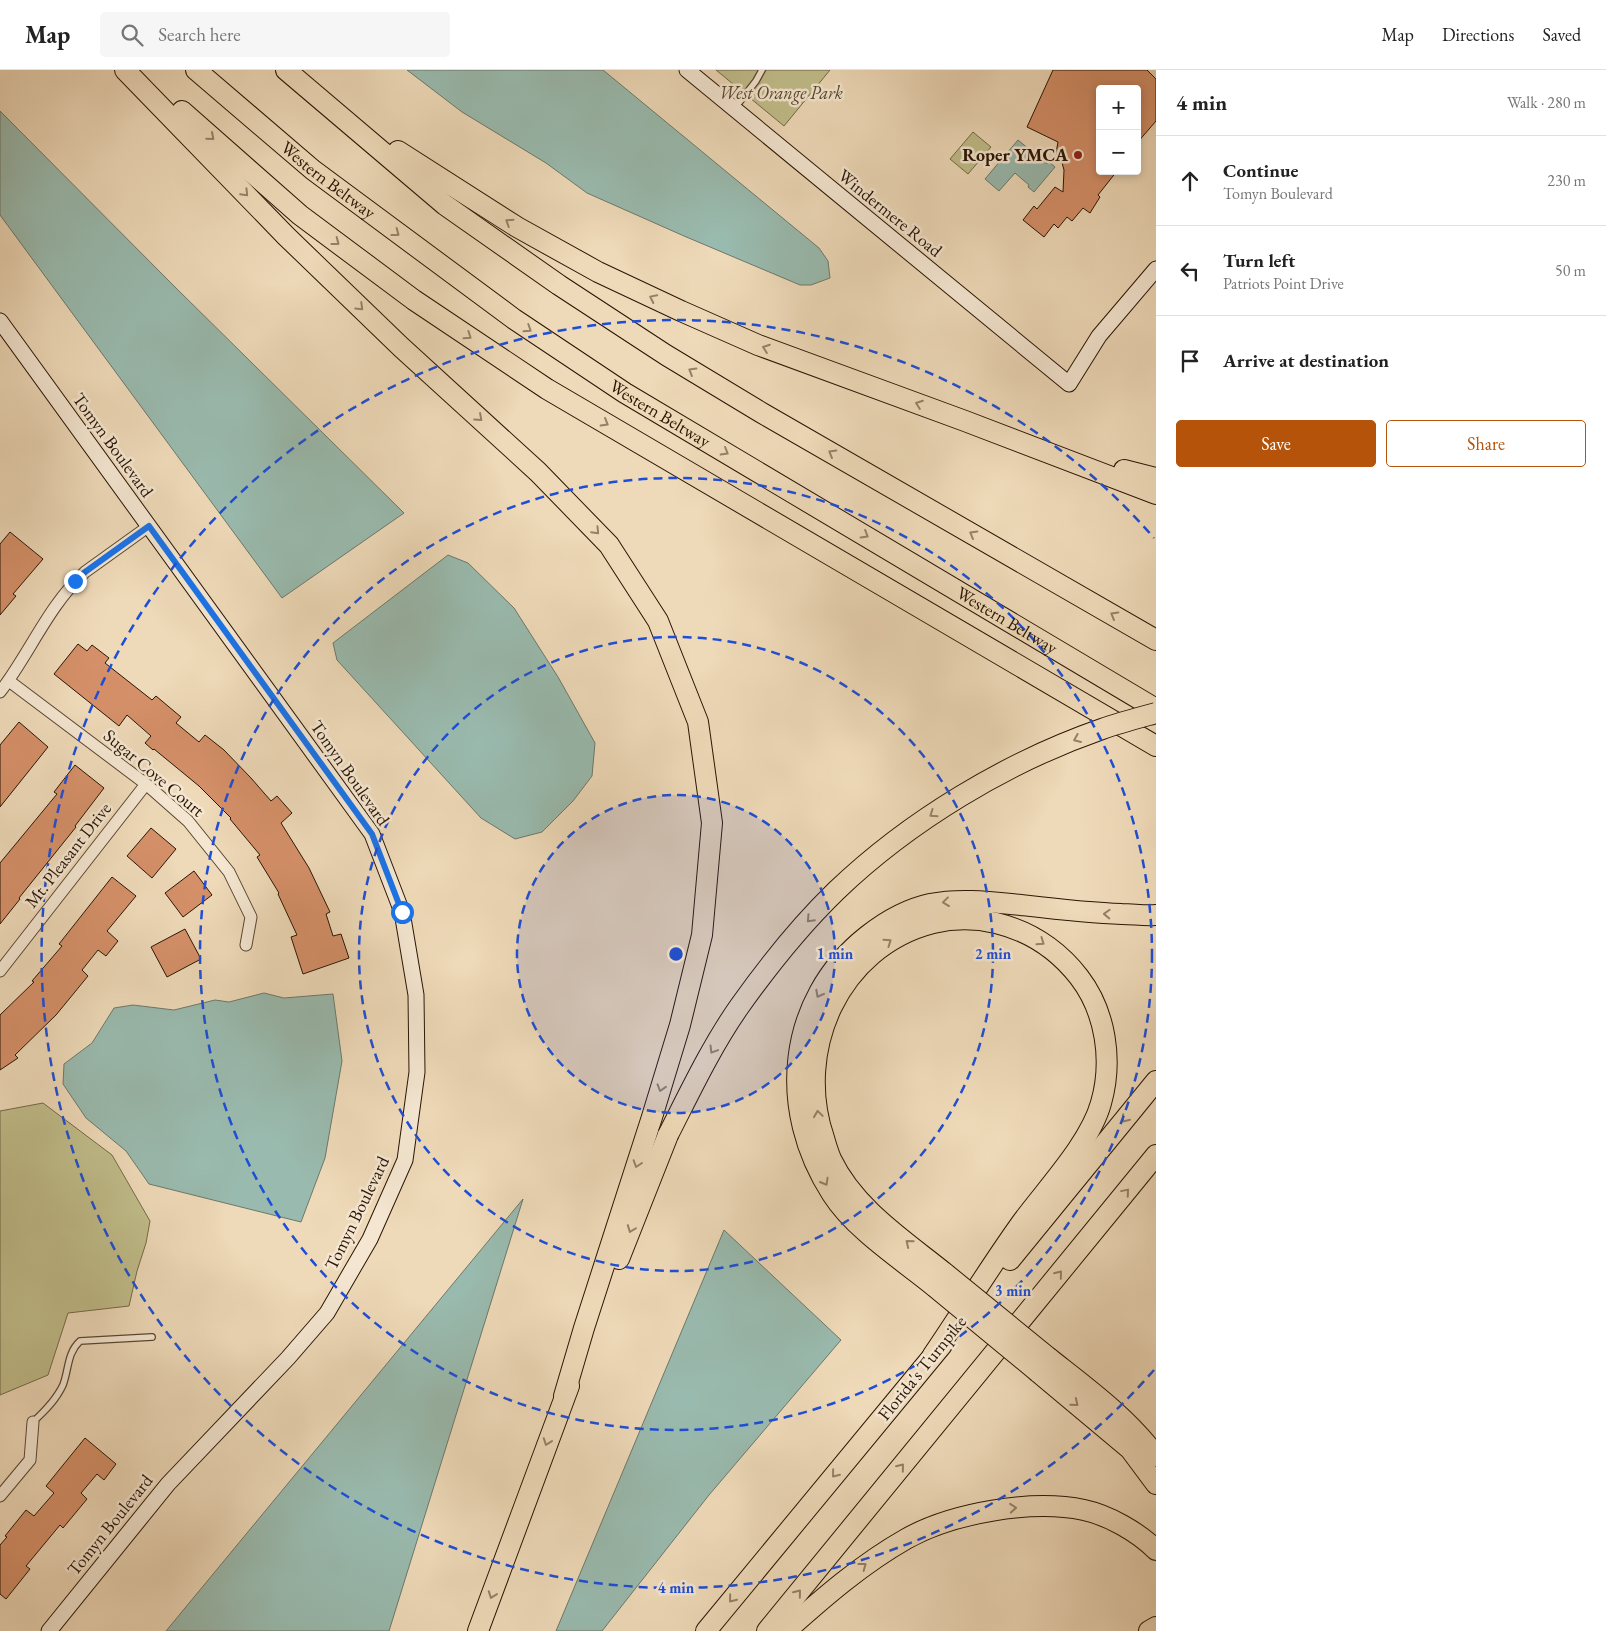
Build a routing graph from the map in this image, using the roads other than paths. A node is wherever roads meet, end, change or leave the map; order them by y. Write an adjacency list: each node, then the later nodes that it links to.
1 (125, 70): 31 (highway, one-way to 31)
2 (136, 70): 20 (highway, one-way to 20)
3 (196, 70): 18 (highway, Western Beltway, one-way to 18)
4 (286, 70): 7 (highway)
5 (686, 70): 8 (street, Windermere Road)
6 (762, 70): 8 (lane)
7 (331, 108): 11 (highway, one-way to 7); 15 (highway, one-way to 7)
8 (734, 109): 9 (street, Windermere Road)
9 (1156, 269)
10 (0, 322): 14 (street, Tomyn Boulevard)
11 (965, 421): 12 (highway); 13 (highway)
12 (1156, 478)
13 (1156, 494)
14 (149, 526): 16 (street); 38 (street, Tomyn Boulevard)
15 (1156, 640)
16 (9, 681): 17 (street); 21 (street, Sugar Cove Court)
17 (0, 692)
18 (1156, 709)
19 (1156, 713): 31 (highway, one-way to 31, bridge)
20 (1156, 746)
21 (146, 784): 23 (street, Sugar Cove Court); 24 (street, Mt. Pleasant Drive)
22 (1156, 915): 27 (highway, one-way to 27)
23 (246, 945)
24 (0, 972)
25 (1156, 1081): 29 (highway, Florida's Turnpike, one-way to 29)
26 (1156, 1155): 41 (highway, one-way to 26)
27 (941, 1281): 29 (highway, one-way to 29); 30 (highway, bridge)
28 (152, 1336): 32 (lane)
29 (933, 1355): 40 (highway, Florida's Turnpike, one-way to 40)
30 (1043, 1365): 33 (highway); 34 (highway, one-way to 34)
31 (564, 1396): 39 (highway, one-way to 39)
32 (33, 1422): 35 (street)
33 (1156, 1456)
34 (1156, 1484)
35 (0, 1496)
36 (1156, 1550): 42 (highway, one-way to 36)
37 (1156, 1627): 43 (highway)
38 (49, 1631)
39 (478, 1631)
40 (706, 1631)
41 (767, 1631)
42 (786, 1631)
43 (1148, 1631)

